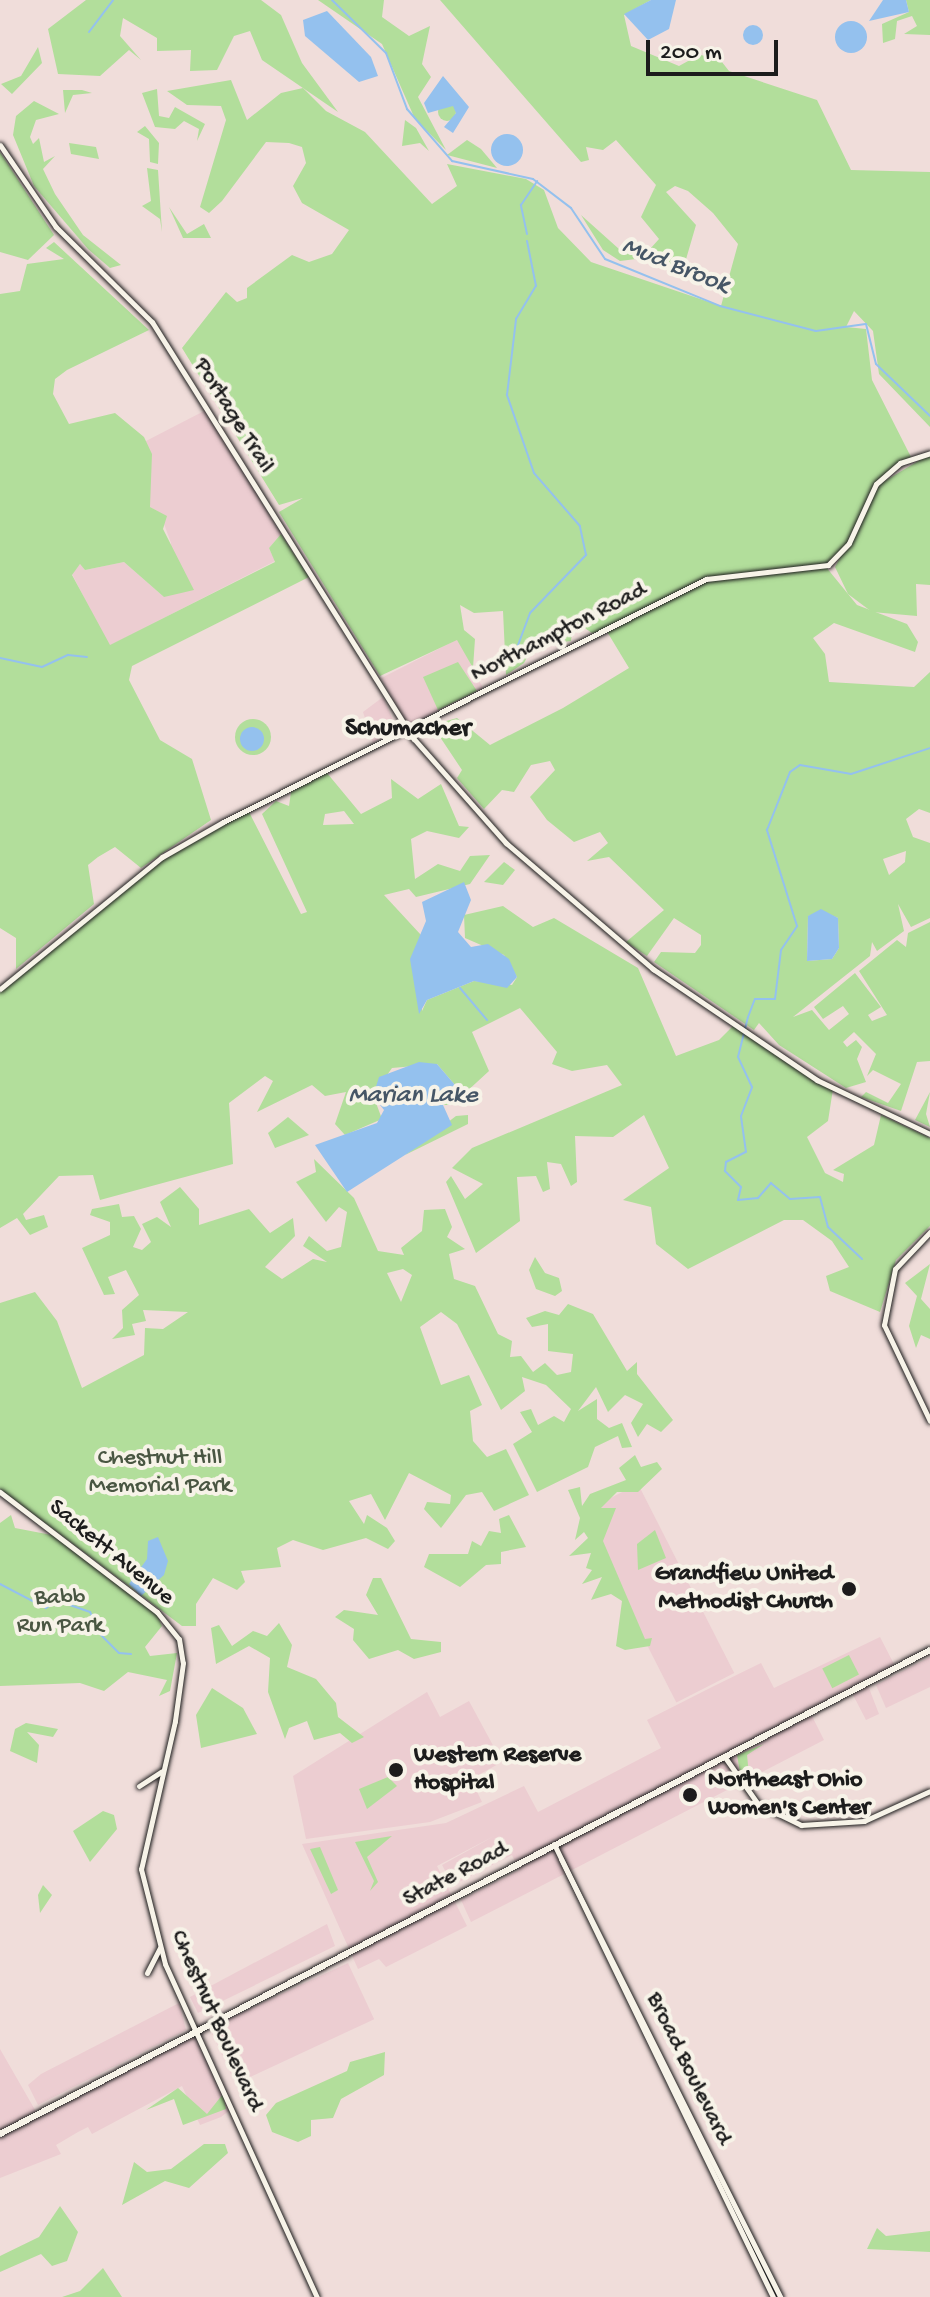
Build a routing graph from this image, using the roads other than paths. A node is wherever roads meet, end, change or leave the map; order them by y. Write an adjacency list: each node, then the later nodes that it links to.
1 (0, 145): 3 (street, Portage Trail)
2 (930, 453): 3 (street, Northampton Road)
3 (408, 729): 4 (street, Northampton Road); 5 (street, Portage Trail)
4 (0, 989)
5 (930, 1134)
6 (930, 1232): 7 (street)
7 (930, 1421)
8 (0, 1492): 10 (street, Sackett Avenue)
9 (930, 1650): 11 (main road, State Road)
10 (183, 1654): 12 (street, Chestnut Boulevard)
11 (724, 1755): 14 (street); 15 (main road, State Road)
12 (163, 1771): 13 (street); 17 (street, Chestnut Boulevard)
13 (139, 1786)
14 (930, 1791)
15 (553, 1843): 16 (street, Broad Boulevard); 19 (main road, State Road)
16 (561, 1859): 22 (street, Broad Boulevard); 23 (street, Broad Boulevard)
17 (160, 1947): 18 (street); 19 (street, Chestnut Boulevard)
18 (147, 1973)
19 (198, 2031): 20 (main road, State Road); 21 (street, Chestnut Boulevard)
20 (0, 2134)
21 (317, 2297)
22 (773, 2297)
23 (780, 2297)

